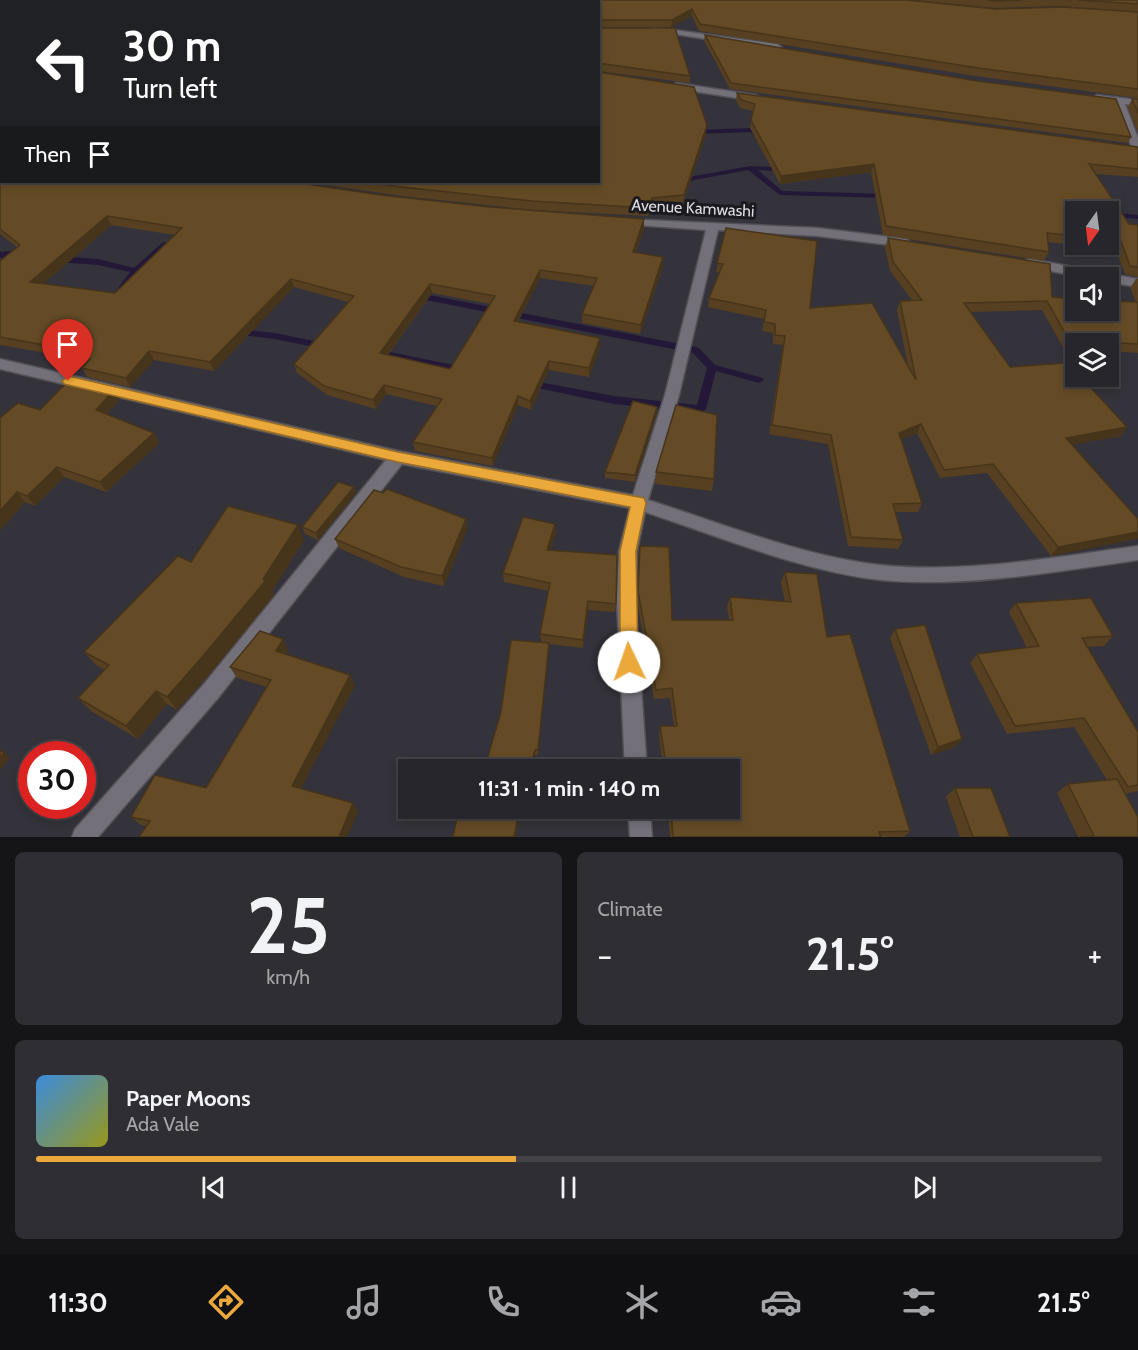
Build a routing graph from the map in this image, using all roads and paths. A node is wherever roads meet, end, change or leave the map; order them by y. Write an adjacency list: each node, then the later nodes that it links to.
1 (644, 29): 2 (street)
2 (783, 49)
3 (668, 85): 5 (street)
4 (1084, 96): 6 (street)
5 (773, 100)
6 (1119, 101): 7 (street); 9 (street)
7 (1138, 103)
8 (1126, 148): 9 (street)
9 (1138, 151)
10 (617, 221): 11 (street, Avenue Kamwashi)
11 (713, 225): 12 (street, Avenue Kamwashi); 19 (street)
12 (917, 244)
13 (1017, 261): 14 (street)
14 (1065, 270)
15 (1119, 280): 16 (street)
16 (1138, 283)
17 (0, 364): 18 (street)
18 (398, 457): 19 (street); 23 (street)
19 (639, 503): 20 (street); 21 (street)
20 (1138, 553)
21 (635, 759)
22 (640, 819): 24 (street)
23 (83, 837)
24 (641, 837)

